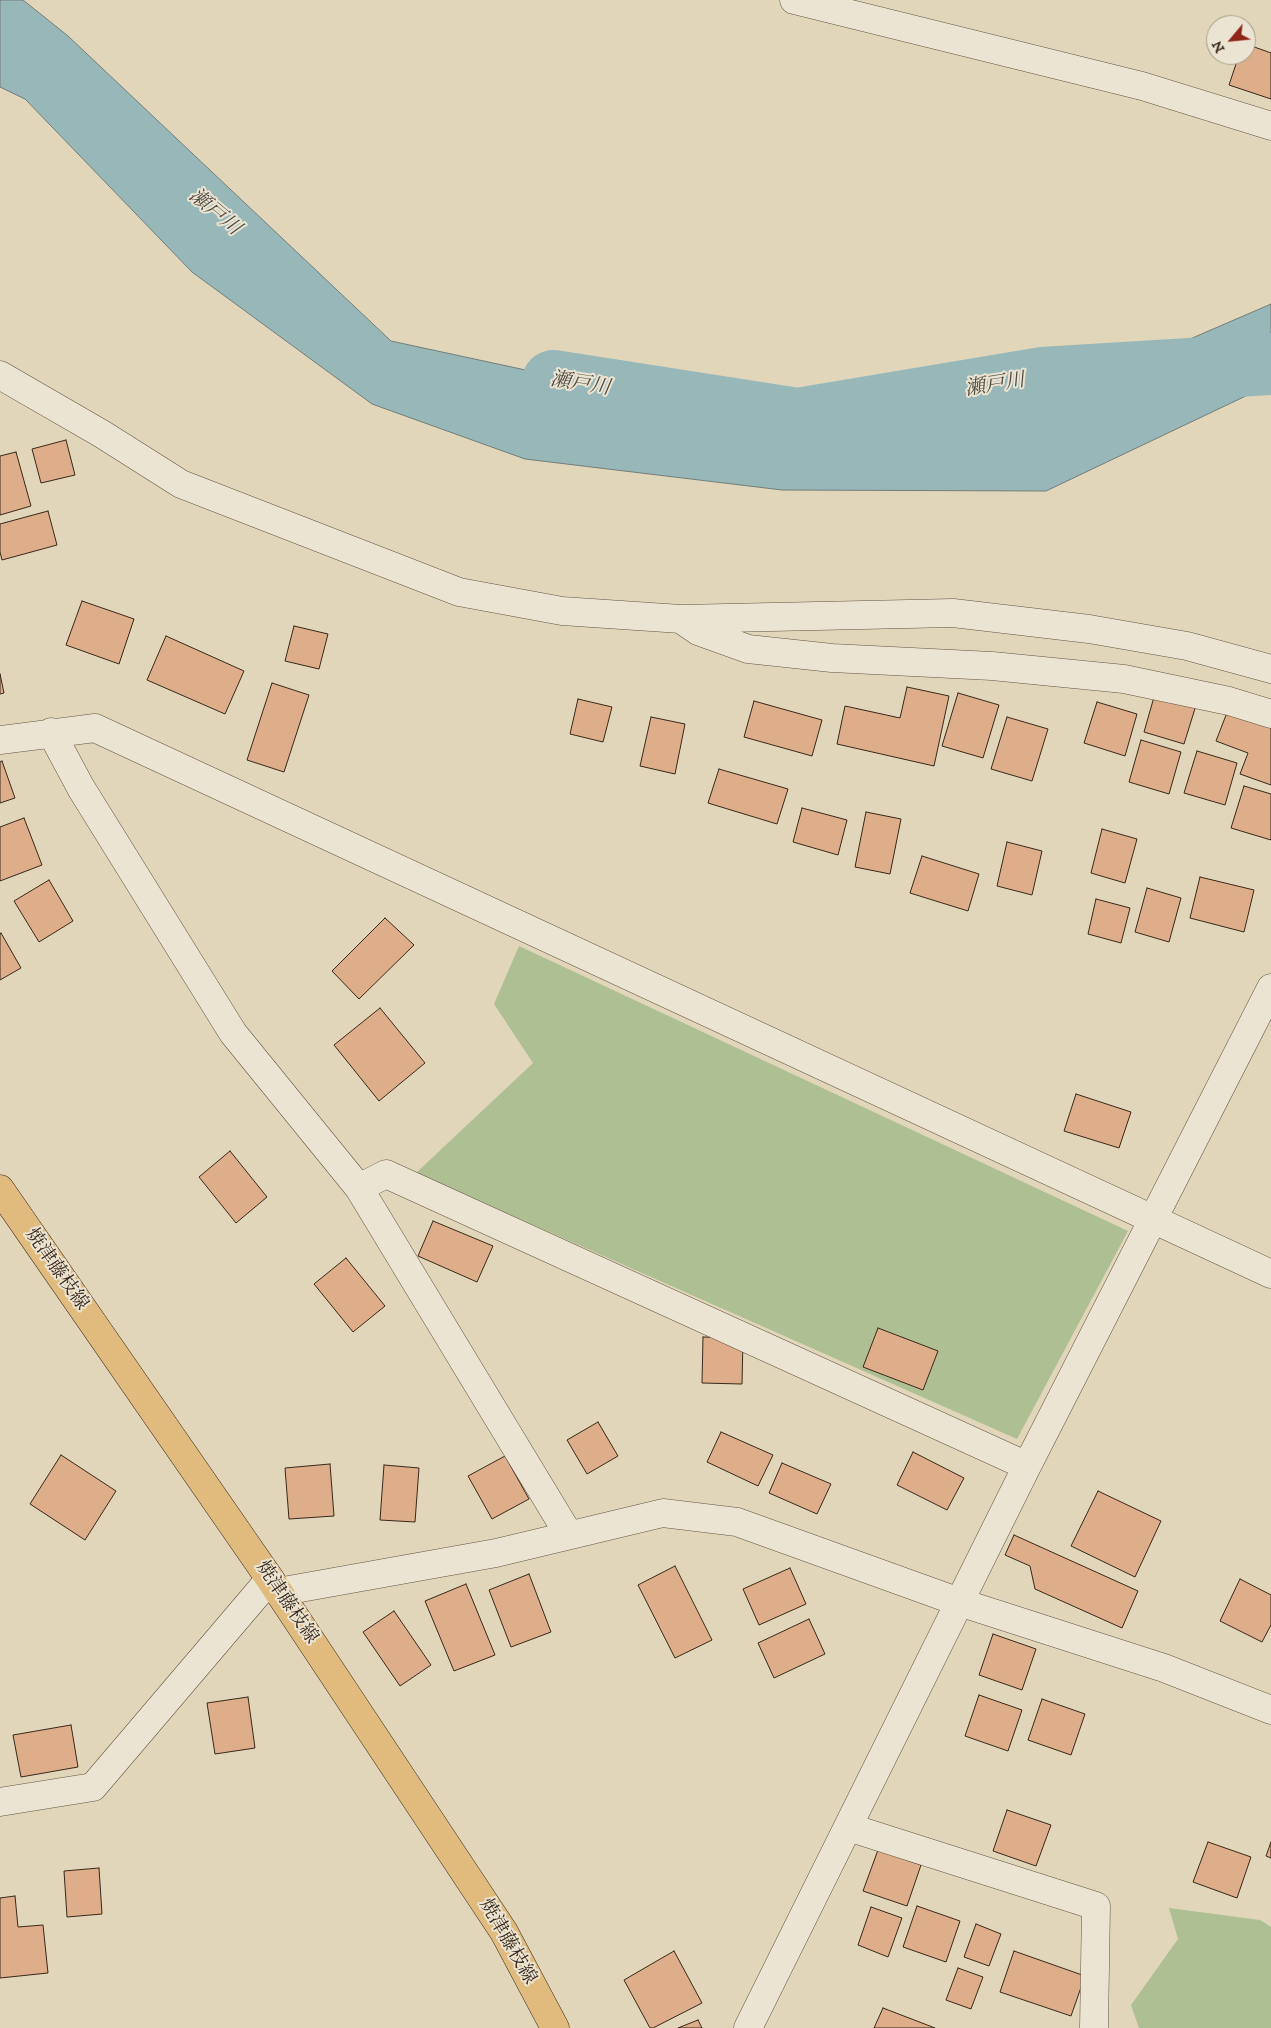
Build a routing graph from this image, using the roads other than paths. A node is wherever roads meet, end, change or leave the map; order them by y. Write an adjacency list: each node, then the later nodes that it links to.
1 (794, 0): 2 (street)
2 (1271, 126)
3 (0, 375): 4 (street)
4 (681, 619): 5 (street); 6 (street)
5 (1271, 669)
6 (1271, 714)
7 (51, 732): 8 (street); 10 (street); 12 (street)
8 (0, 740)
9 (1271, 988): 12 (street)
10 (359, 1188): 14 (street); 15 (street)
11 (0, 1189): 16 (main road, 焼津藤枝線)
12 (1152, 1220): 13 (street); 14 (street)
13 (1271, 1274)
14 (1027, 1466): 17 (street)
15 (569, 1535): 16 (street); 17 (street)
16 (274, 1586): 19 (street); 21 (main road, 焼津藤枝線)
17 (959, 1602): 18 (street); 20 (street)
18 (1271, 1710)
19 (0, 1802)
20 (848, 1827): 22 (street); 23 (street)
21 (555, 2028)
22 (748, 2028)
23 (1094, 2028)

